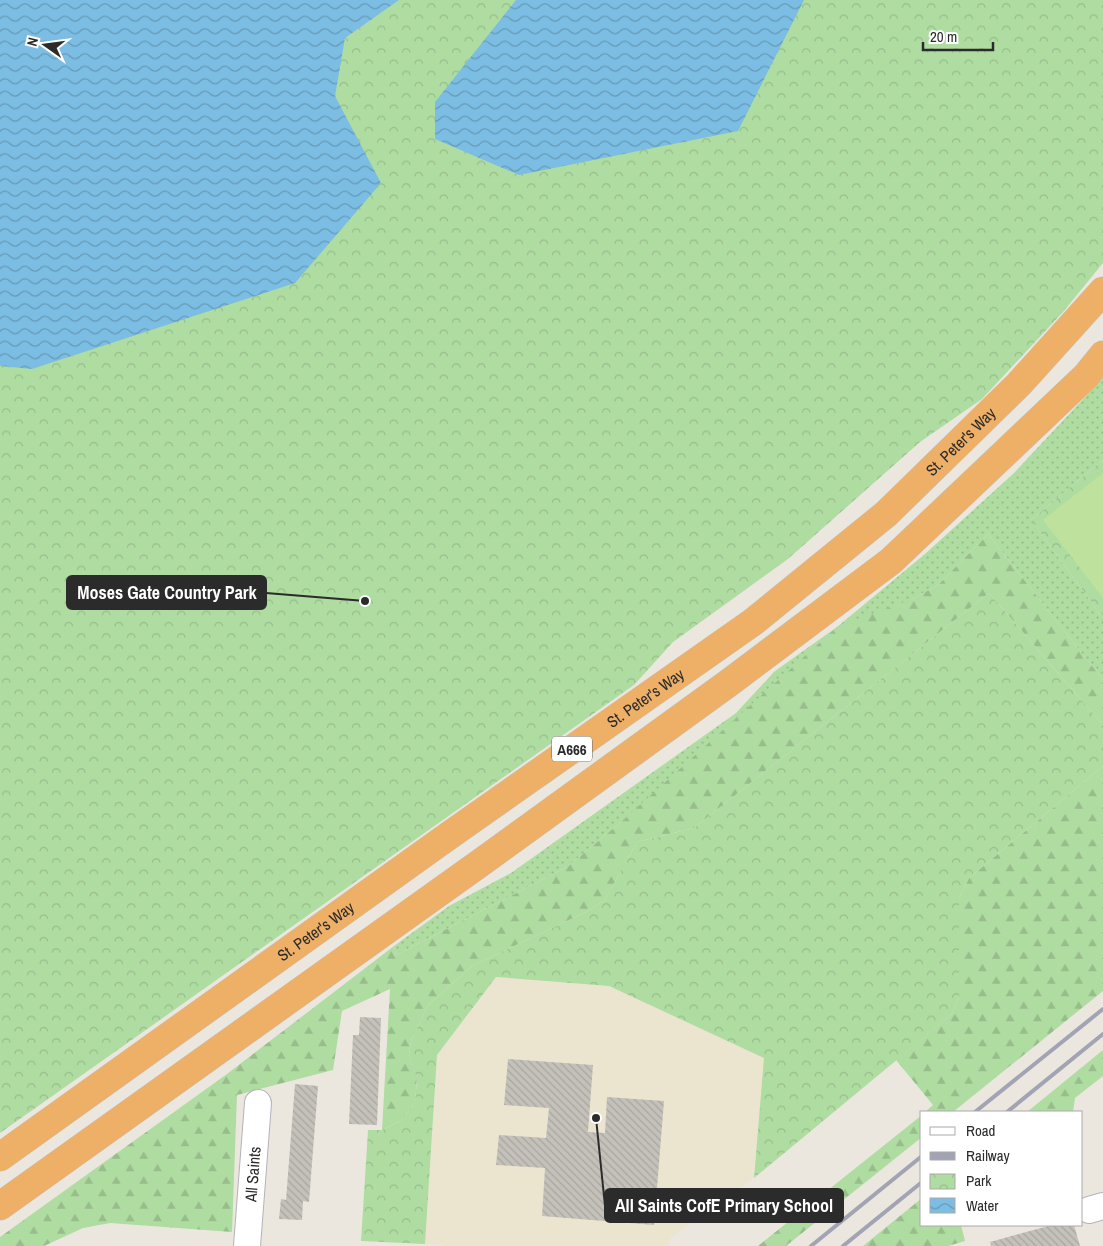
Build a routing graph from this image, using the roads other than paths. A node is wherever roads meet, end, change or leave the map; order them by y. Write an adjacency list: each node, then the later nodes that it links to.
1 (1103, 292): 4 (highway, St. Peter's Way / A666)
2 (1103, 355): 5 (highway, A666)
3 (258, 1103): 6 (lane, All Saints)
4 (0, 1156)
5 (0, 1206)
6 (246, 1246)

